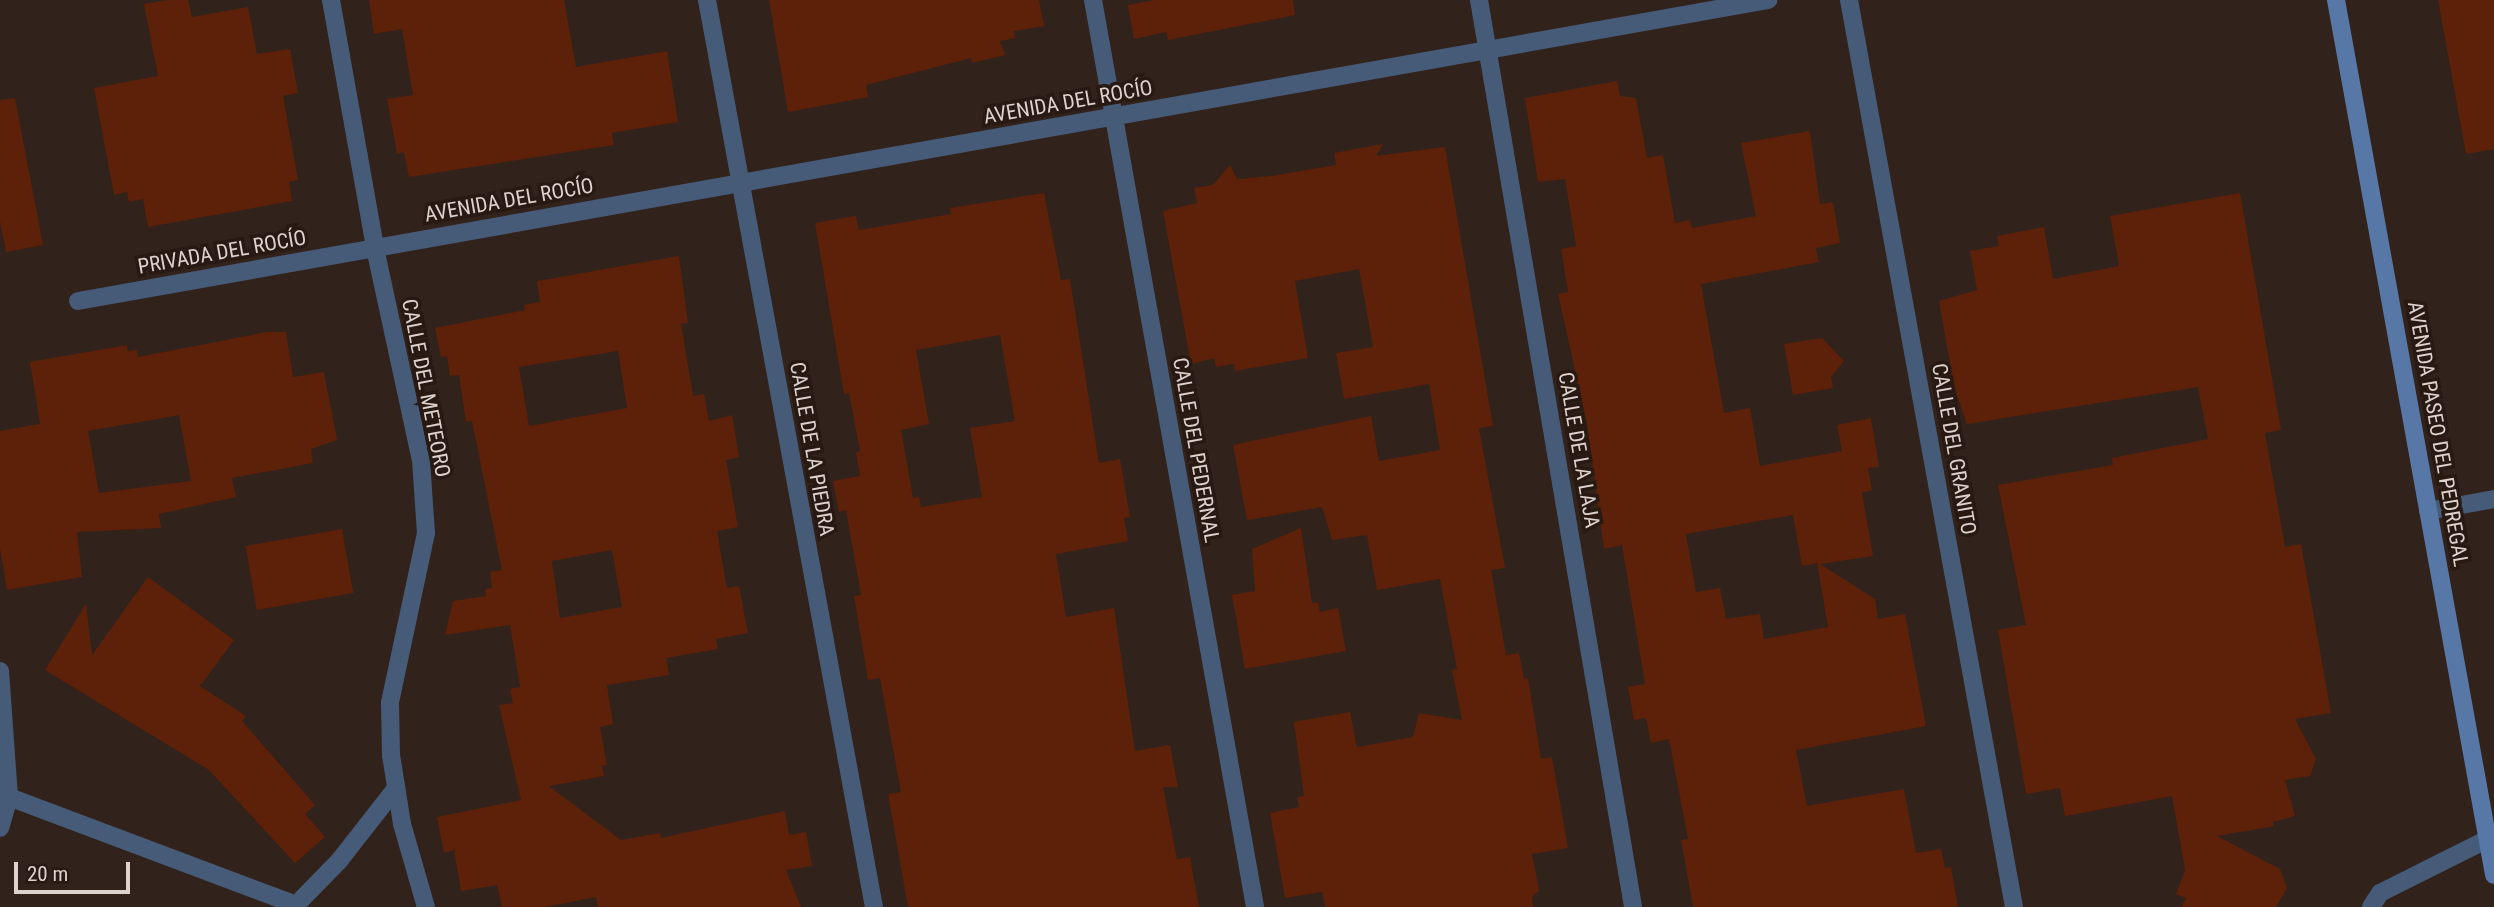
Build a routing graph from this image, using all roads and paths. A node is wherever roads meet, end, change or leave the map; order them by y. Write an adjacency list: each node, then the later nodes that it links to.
1 (331, 0): 11 (street, CALLE DEL METEORO)
2 (707, 0): 10 (street, CALLE DE LA PIEDRA)
3 (1093, 0): 9 (street, CALLE DEL PEDERNAL)
4 (1479, 0): 8 (street, CALLE DE LA LAJA)
5 (1769, 0): 8 (street, AVENIDA DEL ROCÍO)
6 (1849, 0): 25 (street, CALLE DEL GRANITO)
7 (2336, 0): 14 (main road, AVENIDA PASEO DEL PEDREGAL)
8 (1488, 50): 9 (street, AVENIDA DEL ROCÍO); 24 (street, CALLE DE LA LAJA)
9 (1114, 117): 10 (street, AVENIDA DEL ROCÍO); 23 (street, CALLE DEL PEDERNAL)
10 (740, 183): 11 (street, AVENIDA DEL ROCÍO); 22 (street, CALLE DE LA PIEDRA)
11 (375, 248): 12 (street, PRIVADA DEL ROCÍO); 16 (street, CALLE DEL METEORO)
12 (78, 301)
13 (2494, 499): 14 (street)
14 (2428, 510): 19 (main road, AVENIDA PASEO DEL PEDREGAL)
15 (0, 671): 17 (street)
16 (396, 788): 17 (street); 21 (street, CALLE DEL METEORO)
17 (5, 795): 18 (street)
18 (0, 828)
19 (2491, 836): 20 (main road, AVENIDA PASEO DEL PEDREGAL); 26 (street)
20 (2494, 875)
21 (426, 907)
22 (874, 907)
23 (1255, 907)
24 (1633, 907)
25 (2014, 907)
26 (2371, 907)

